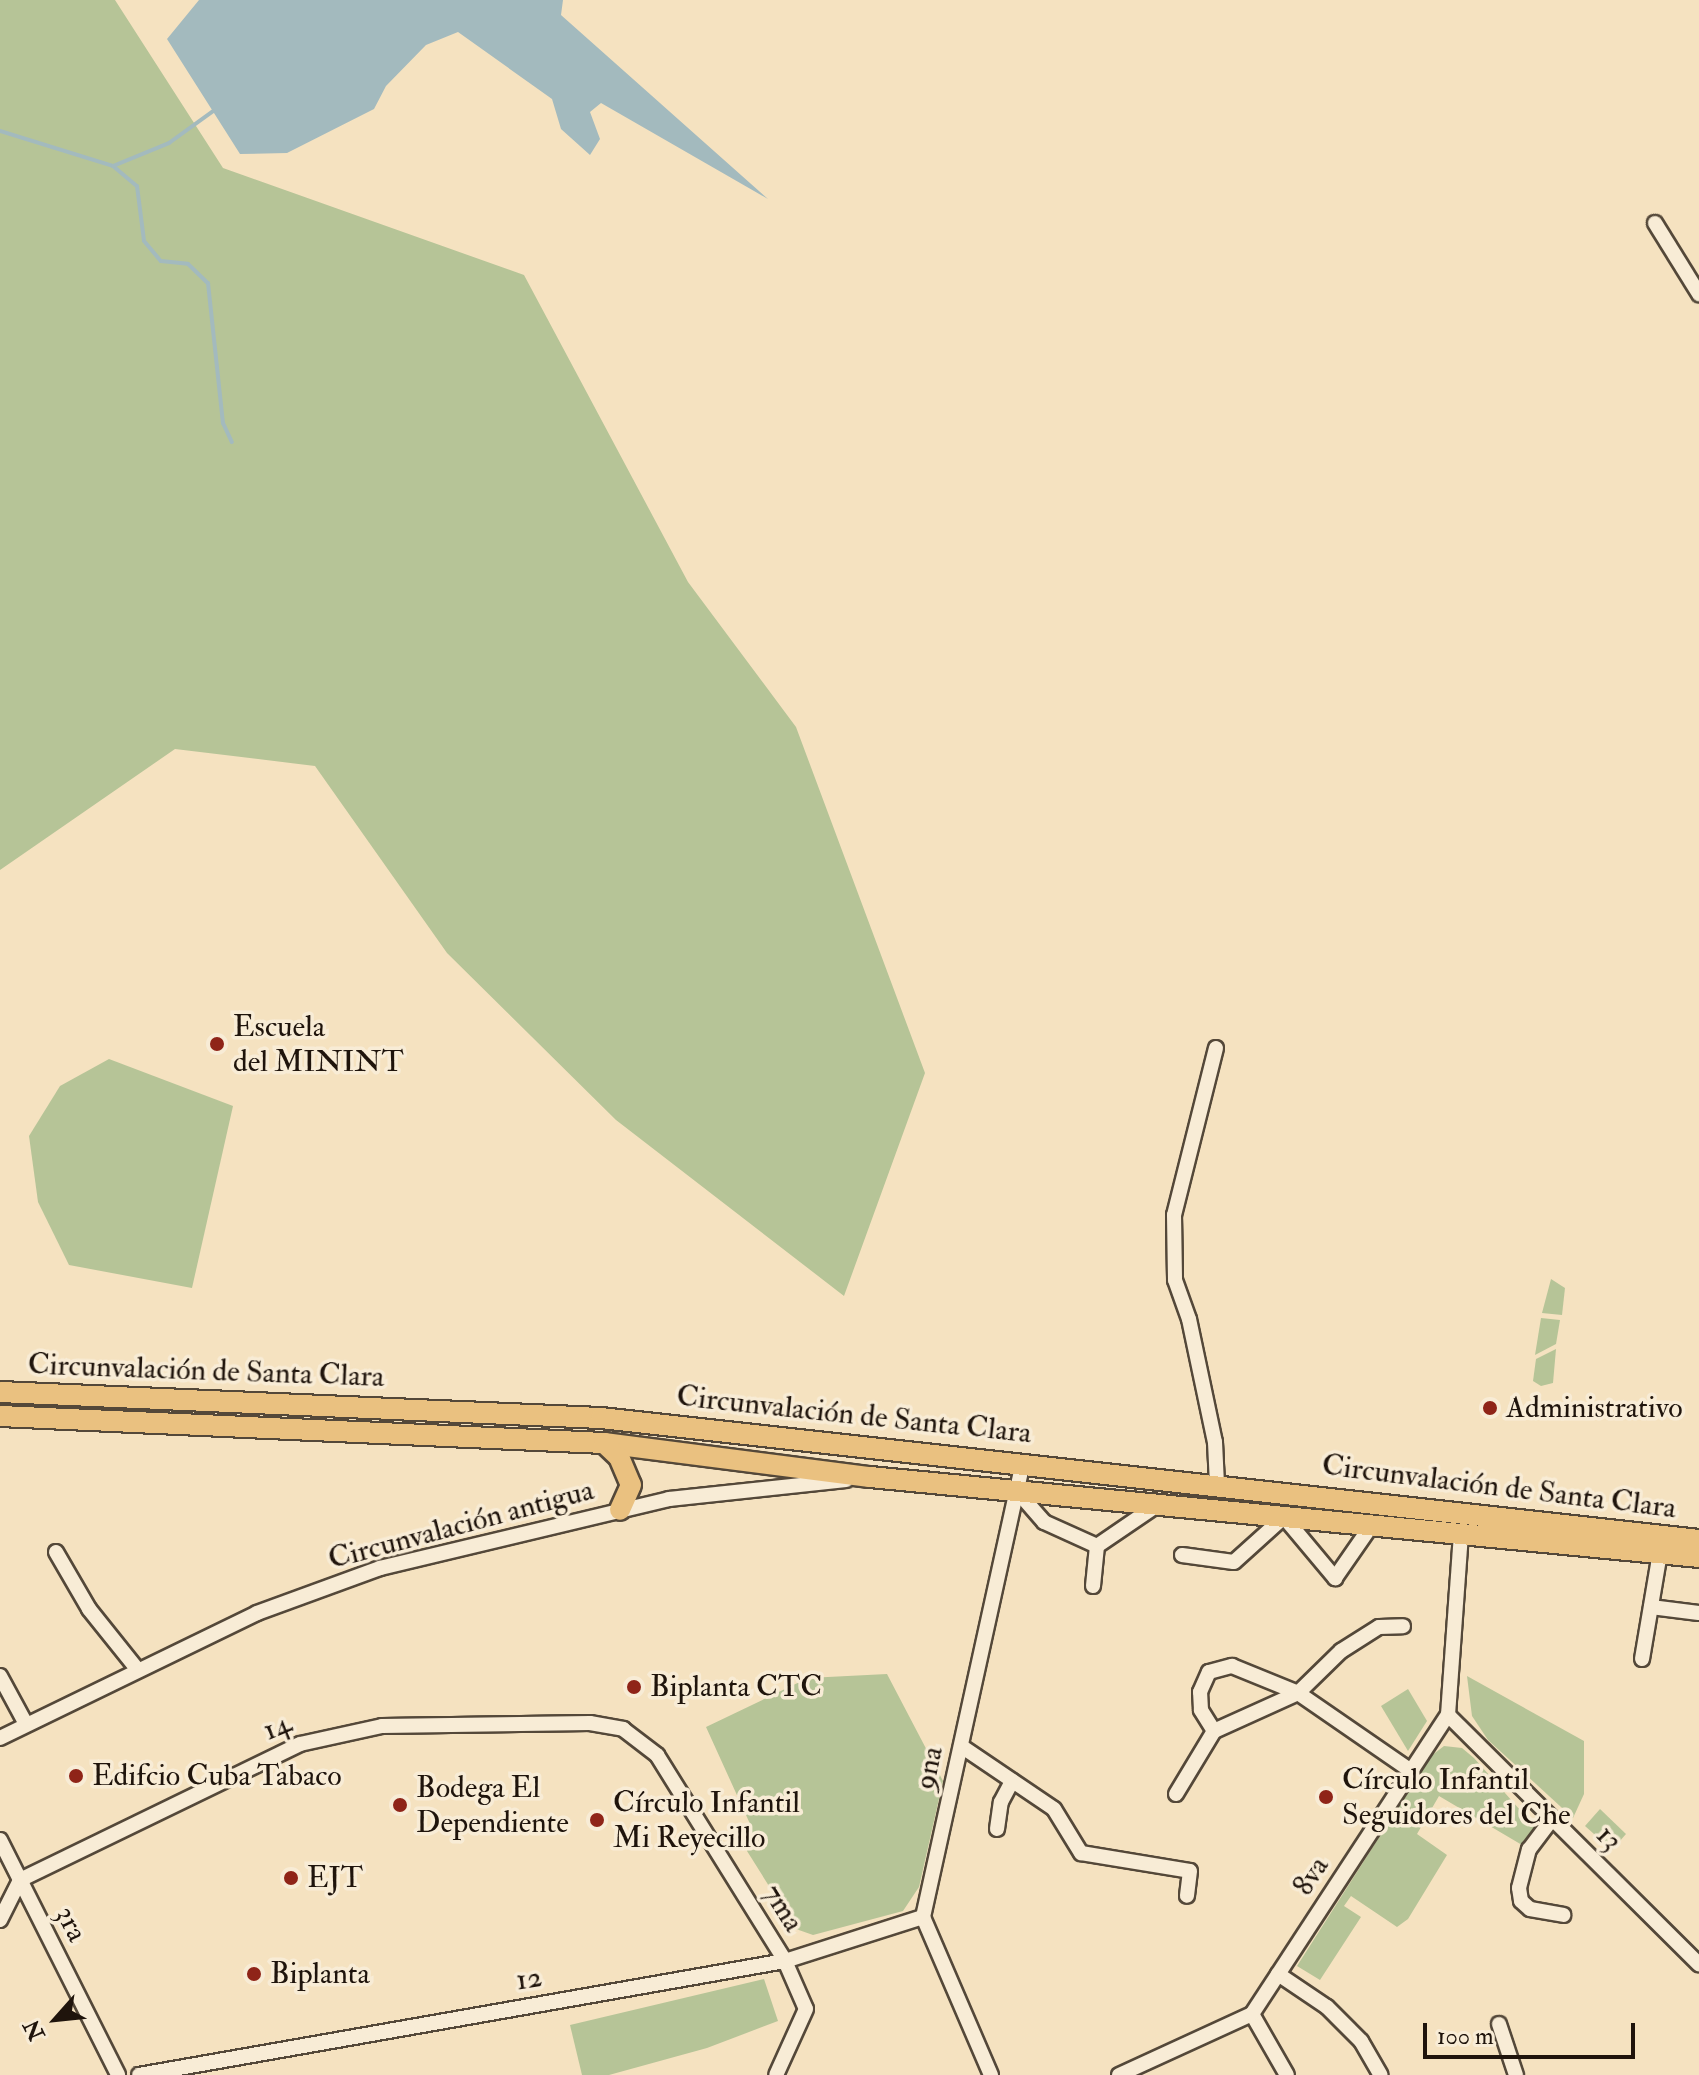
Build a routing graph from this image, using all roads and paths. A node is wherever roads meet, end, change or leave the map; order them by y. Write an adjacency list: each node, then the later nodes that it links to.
1 (1655, 223): 2 (street)
2 (1699, 294)
3 (1216, 1048): 9 (street)
4 (0, 1392): 7 (highway, Circunvalación de Santa Clara)
5 (0, 1416): 6 (highway, Circunvalación de Santa Clara)
6 (604, 1443): 8 (highway, Circunvalación de Santa Clara); 12 (highway)
7 (1023, 1463): 9 (highway, Circunvalación de Santa Clara); 10 (street, 9na)
8 (870, 1477): 10 (highway, Circunvalación de Santa Clara); 12 (street, Circunvalación antigua)
9 (1217, 1485): 16 (highway, Circunvalación de Santa Clara)
10 (1017, 1491): 11 (highway, Circunvalación de Santa Clara); 17 (street); 35 (street, 9na)
11 (1157, 1505): 13 (highway, Circunvalación de Santa Clara); 17 (street)
12 (620, 1510): 27 (street, Circunvalación antigua)
13 (1284, 1517): 14 (highway, Circunvalación de Santa Clara); 14 (street); 20 (street)
14 (1371, 1526): 15 (highway, Circunvalación de Santa Clara)
15 (1461, 1534): 19 (highway, Circunvalación de Santa Clara); 30 (street, 8va)
16 (1699, 1540)
17 (1097, 1546): 22 (street)
18 (56, 1552): 27 (street)
19 (1660, 1553): 21 (highway, Circunvalación de Santa Clara); 23 (street)
20 (1182, 1555)
21 (1699, 1557)
22 (1093, 1586)
23 (1651, 1607): 24 (street); 26 (street)
24 (1699, 1613)
25 (1403, 1626): 29 (street)
26 (1642, 1659)
27 (137, 1669): 31 (street, Circunvalación antigua)
28 (0, 1676): 31 (street)
29 (1298, 1693): 33 (street); 33 (street); 36 (street)
30 (1448, 1715): 36 (street, 8va); 39 (street, 13)
31 (26, 1724): 34 (street, Circunvalación antigua)
32 (623, 1729): 42 (street, 14); 47 (street, 7ma)
33 (1214, 1731): 38 (street)
34 (0, 1738)
35 (961, 1746): 37 (street); 45 (street, 9na)
36 (1411, 1771): 49 (street, 8va)
37 (1012, 1781): 40 (street); 43 (street)
38 (1176, 1794)
39 (1552, 1819): 44 (street); 48 (street, 13)
40 (997, 1829)
41 (0, 1840): 42 (street, 3ra)
42 (20, 1880): 46 (street); 53 (street, 3ra)
43 (1187, 1896)
44 (1563, 1915)
45 (923, 1917): 47 (street, 12); 56 (street)
46 (0, 1920)
47 (785, 1961): 52 (street, 12); 55 (street, 7ma)
48 (1699, 1964)
49 (1278, 1974): 50 (street, 8va); 59 (street)
50 (1252, 2014): 57 (street); 58 (street)
51 (1499, 2024): 60 (street)
52 (185, 2071): 54 (street, 12)
53 (118, 2075)
54 (139, 2075)
55 (776, 2075)
56 (991, 2075)
57 (1119, 2075)
58 (1287, 2075)
59 (1381, 2075)
60 (1516, 2075)

